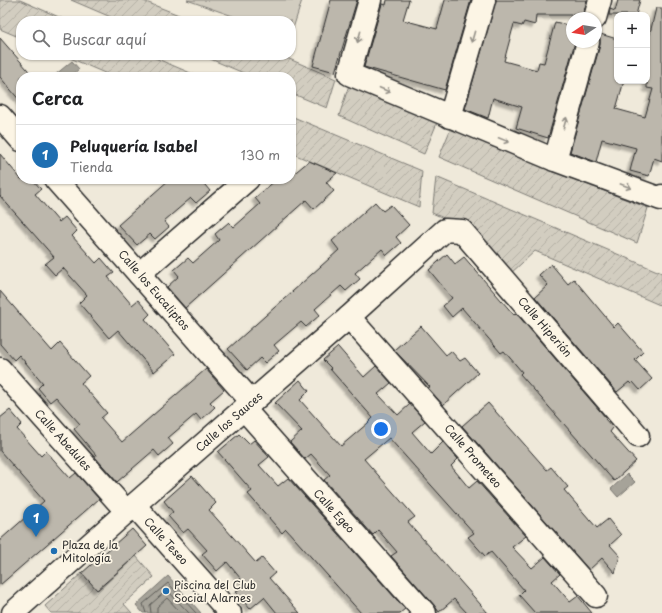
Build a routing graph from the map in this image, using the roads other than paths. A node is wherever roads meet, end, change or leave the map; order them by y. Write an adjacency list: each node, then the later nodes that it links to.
1 (370, 0): 7 (street, one-way to 7)
2 (484, 0): 7 (street, one-way to 7)
3 (600, 0): 4 (street)
4 (597, 12)
5 (586, 48): 9 (street, one-way to 5)
6 (0, 116): 8 (street)
7 (450, 117): 9 (street, one-way to 9)
8 (16, 134)
9 (555, 160): 12 (street, one-way to 12)
10 (59, 184): 14 (street, Calle los Eucaliptos)
11 (242, 184): 14 (street)
12 (662, 198)
13 (445, 230): 15 (street, Calle los Sauces); 18 (street, Calle Hiperión)
14 (140, 274): 17 (street, Calle los Eucaliptos)
15 (349, 317): 17 (street, Calle los Sauces); 20 (street, Calle Prometeo)
16 (0, 369): 19 (street, Calle Abedules)
17 (248, 405): 19 (street, Calle los Sauces); 23 (street, Calle Egeo)
18 (638, 436)
19 (130, 508): 21 (street, Calle los Sauces); 22 (street, Calle Teseo)
20 (596, 596)
21 (26, 609)
22 (230, 613)
23 (425, 613)

